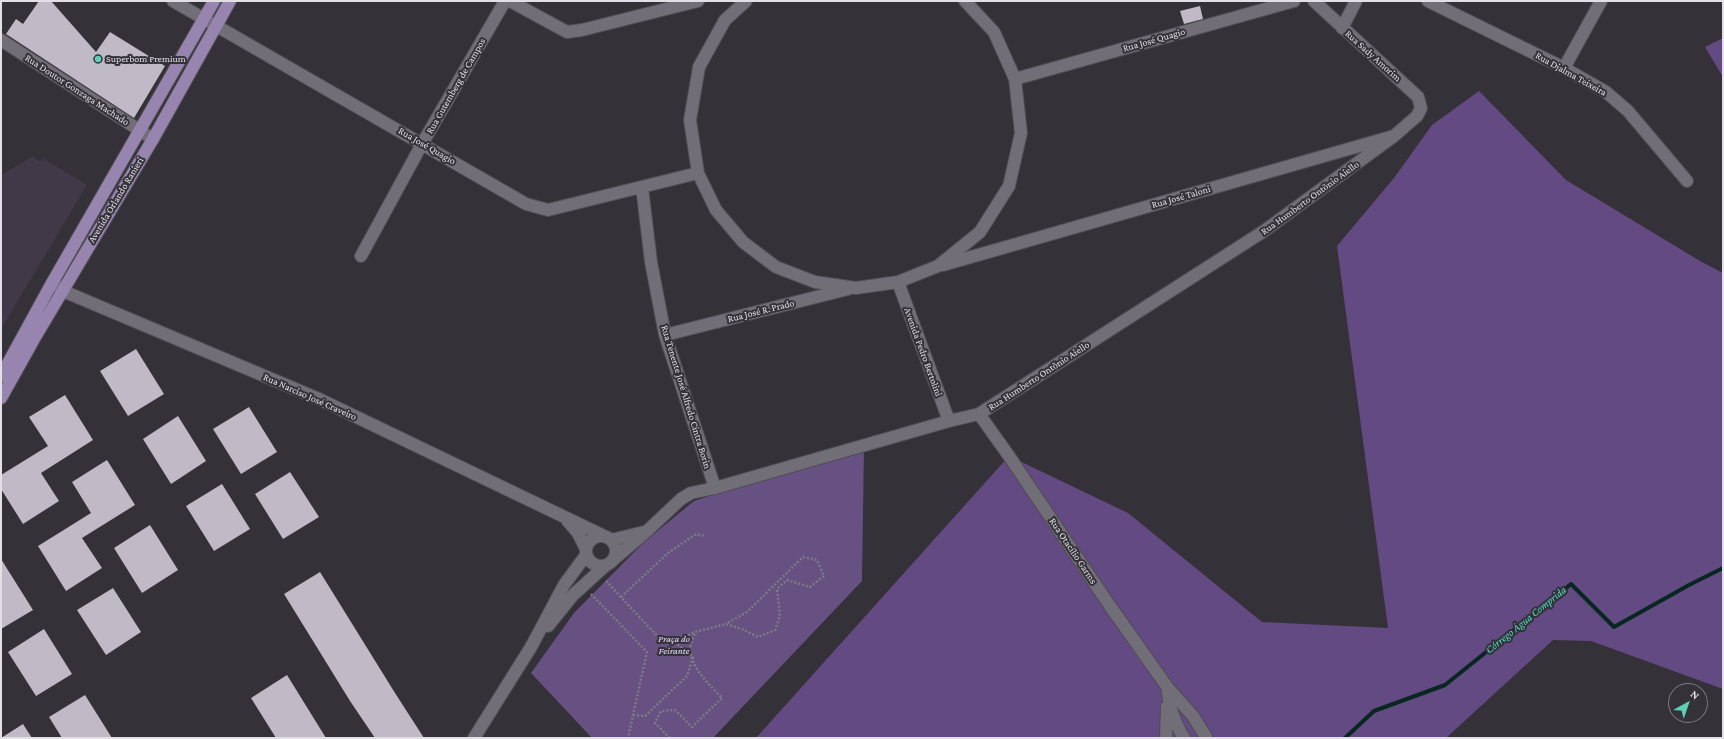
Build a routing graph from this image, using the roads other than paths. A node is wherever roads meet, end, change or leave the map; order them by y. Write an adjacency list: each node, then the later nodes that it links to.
1 (173, 1): 14 (street, Rua José Quagio)
2 (214, 1): 14 (main road, Avenida Orlando Ranieri)
3 (230, 1): 15 (main road, Avenida Orlando Ranieri)
4 (505, 1): 24 (street, Rua Gutemberg de Campos)
5 (510, 1): 6 (street)
6 (698, 1)
7 (746, 1): 25 (street)
8 (965, 1): 19 (street)
9 (1294, 1): 19 (street, Rua José Quagio)
10 (1314, 1): 16 (street, Rua Sady Amorim)
11 (1356, 1): 16 (street)
12 (1428, 1): 18 (street, Rua Djalma Teixeira)
13 (1601, 1): 18 (street)
14 (204, 19): 15 (street, Rua José Quagio); 21 (main road, Avenida Orlando Ranieri)
15 (217, 25): 23 (main road, Avenida Orlando Ranieri); 24 (street, Rua José Quagio)
16 (1342, 28): 20 (street, Rua Sady Amorim)
17 (1, 40): 21 (street, Rua Doutor Gonzaga Machado)
18 (1564, 68): 26 (street, Rua Djalma Teixeira)
19 (1015, 79): 29 (street)
20 (1417, 116): 22 (street, Rua José Taloni)
21 (138, 131): 23 (street, Rua Doutor Gonzaga Machado); 30 (main road, Avenida Orlando Ranieri)
22 (1394, 136): 29 (street, Rua José Taloni); 38 (street, Rua Humberto Ontõnio Aiello)
23 (152, 139): 33 (main road, Avenida Orlando Ranieri)
24 (422, 144): 27 (street, Rua José Quagio); 28 (street, Rua Gutemberg de Campos)
25 (698, 173): 27 (street, Rua José Quagio); 32 (street)
26 (1687, 181)
27 (642, 187): 34 (street, Rua Tenente José Alfredo Cintra Borin)
28 (361, 256)
29 (938, 266): 31 (street)
30 (52, 282): 33 (street, Rua Narciso José Craveiro); 35 (main road, Avenida Orlando Ranieri)
31 (898, 282): 32 (street); 39 (street, Avenida Pedro Bertolini)
32 (856, 288): 34 (street, Rua José R. Prado)
33 (63, 291): 35 (main road, Avenida Orlando Ranieri); 41 (street, Rua Narciso José Craveiro)
34 (665, 335): 40 (street, Rua Tenente José Alfredo Cintra Borin)
35 (29, 336): 36 (main road, Avenida Orlando Ranieri); 37 (main road, Avenida Orlando Ranieri)
36 (1, 376)
37 (1, 398)
38 (979, 414): 39 (street, Rua Humberto Ontõnio Aiello); 47 (street, Rua Otacílio Garms)
39 (949, 421): 40 (street, Rua Humberto Ontõnio Aiello)
40 (715, 488): 42 (street, Rua Humberto Ontõnio Aiello)
41 (565, 517): 43 (street, Rua Narciso José Craveiro); 44 (street, Rua Narciso José Craveiro)
42 (648, 531): 43 (street); 45 (street)
43 (608, 538): 44 (street); 45 (street)
44 (586, 552): 45 (street); 46 (street)
45 (607, 568): 46 (street)
46 (531, 647): 48 (street)
47 (1168, 694): 49 (street); 50 (street, Rua Otacílio Garms); 51 (street, Rua Otacílio Garms)
48 (474, 738)
49 (1166, 738)
50 (1184, 738)
51 (1203, 738)

